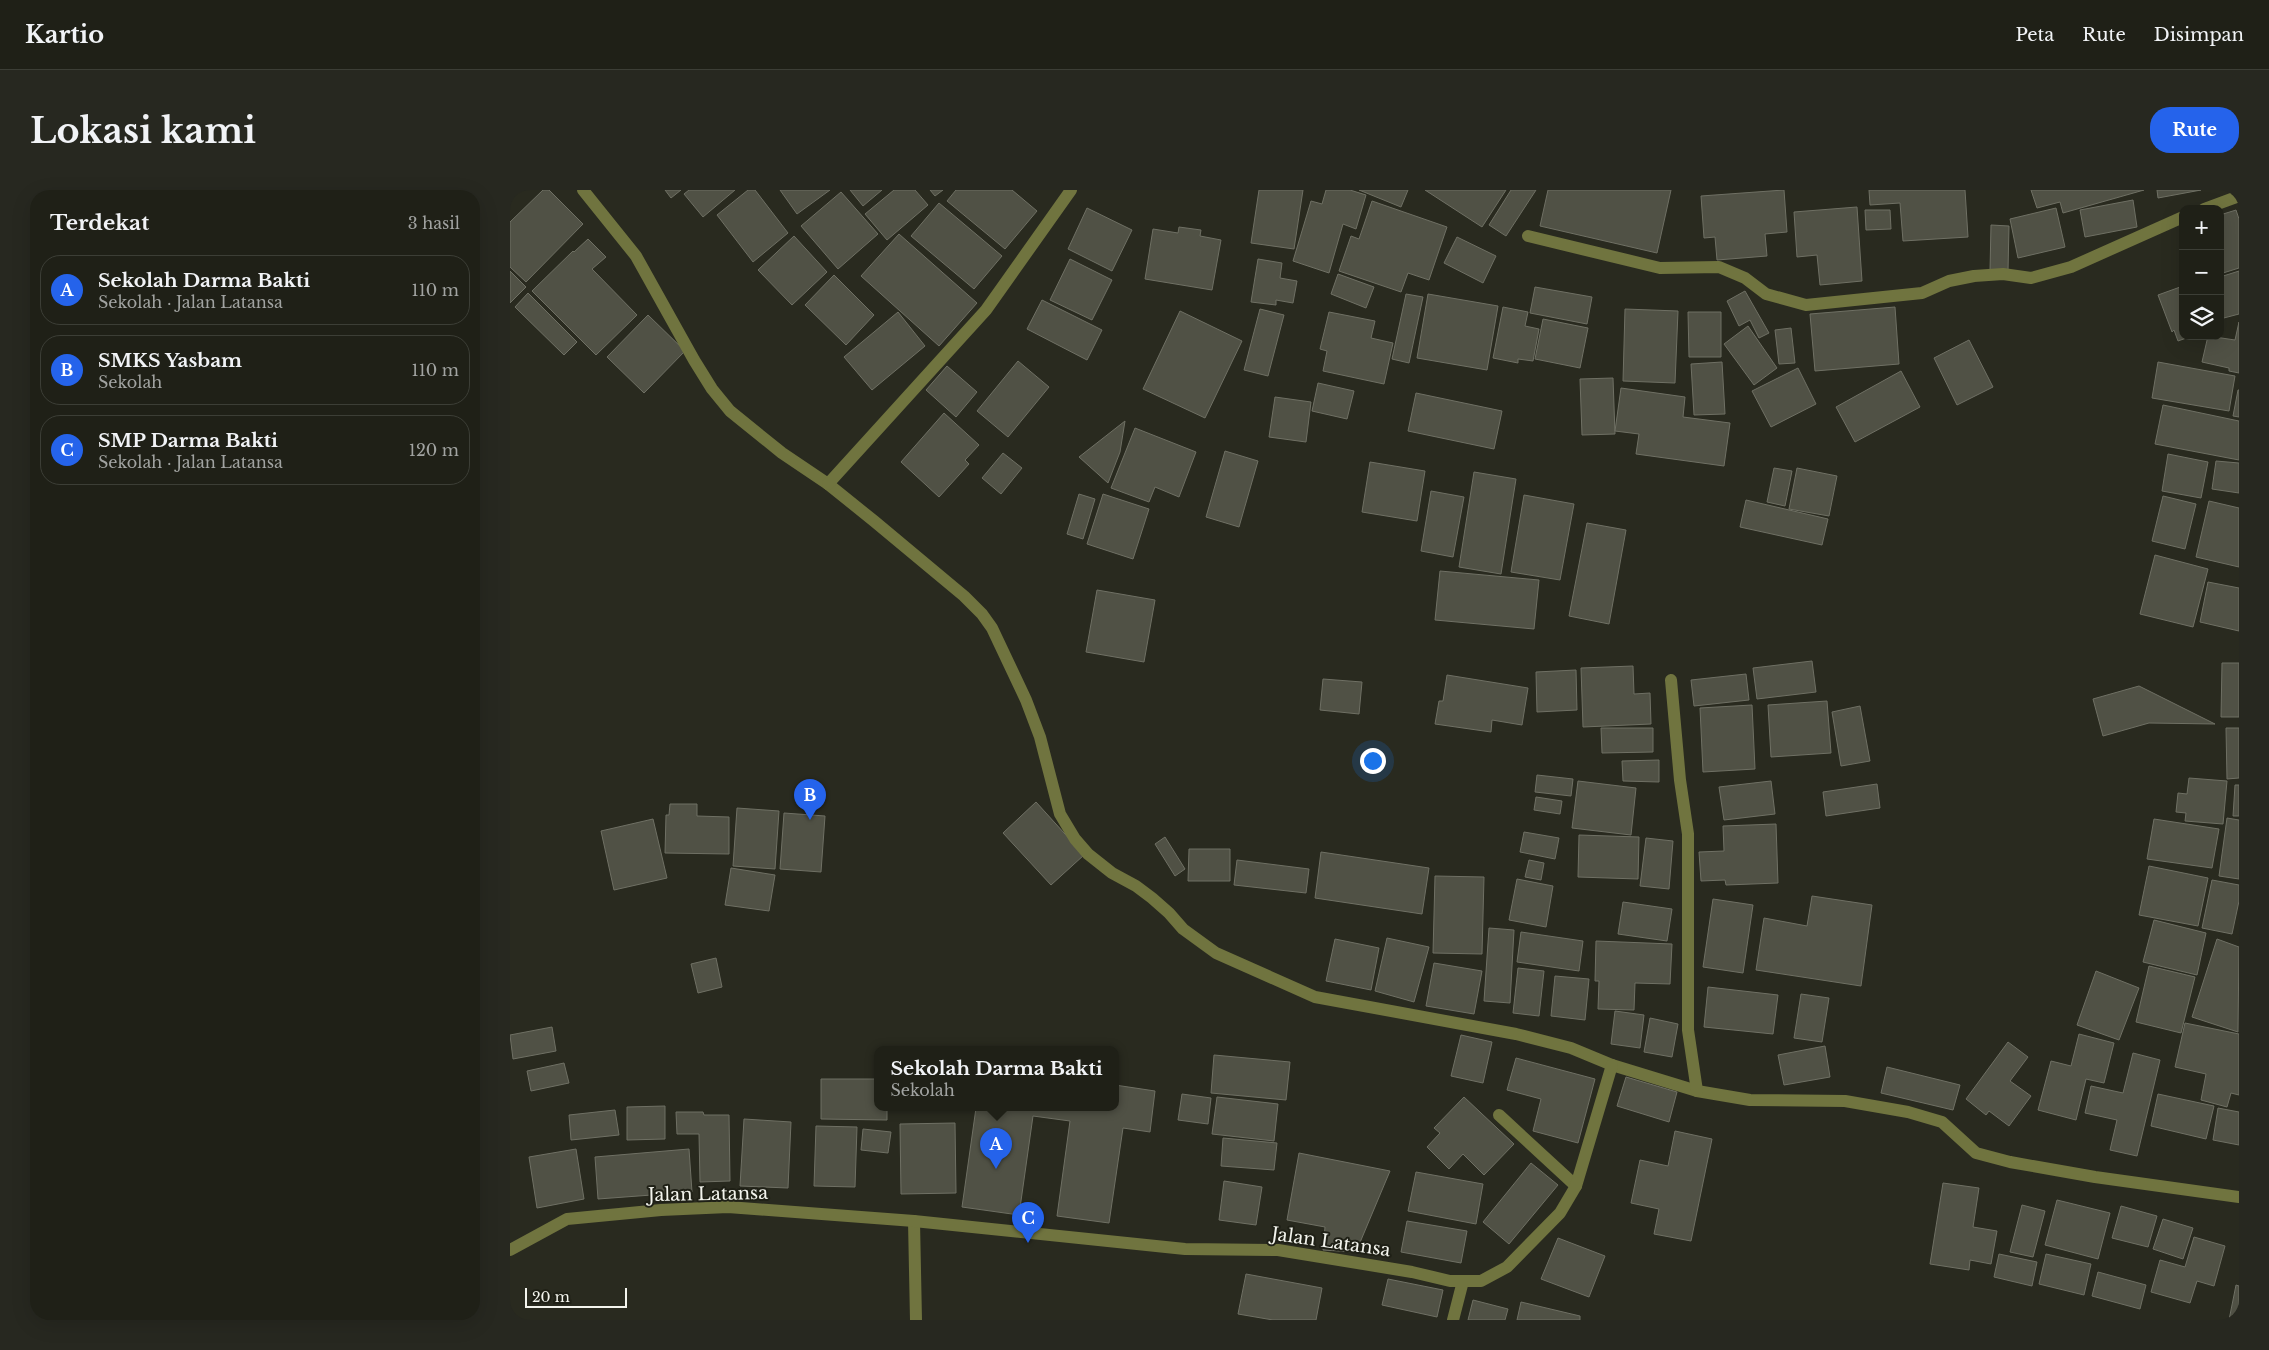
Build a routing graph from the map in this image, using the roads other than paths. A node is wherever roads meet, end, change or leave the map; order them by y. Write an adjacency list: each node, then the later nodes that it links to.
1 (583, 190): 7 (street)
2 (1071, 190): 7 (street)
3 (2239, 196): 4 (street)
4 (2215, 205)
5 (2179, 219): 6 (street)
6 (1528, 236)
7 (828, 484): 9 (street)
8 (1670, 680): 10 (street)
9 (1612, 1065): 10 (street); 12 (street, Jalan Latansa)
10 (1698, 1091): 13 (street)
11 (1499, 1115): 12 (street)
12 (1576, 1186): 16 (street, Jalan Latansa)
13 (2239, 1197)
14 (914, 1221): 15 (street, Jalan Latansa); 16 (street, Jalan Latansa); 17 (street)
15 (510, 1250)
16 (1464, 1281): 18 (street)
17 (916, 1320)
18 (1454, 1320)

